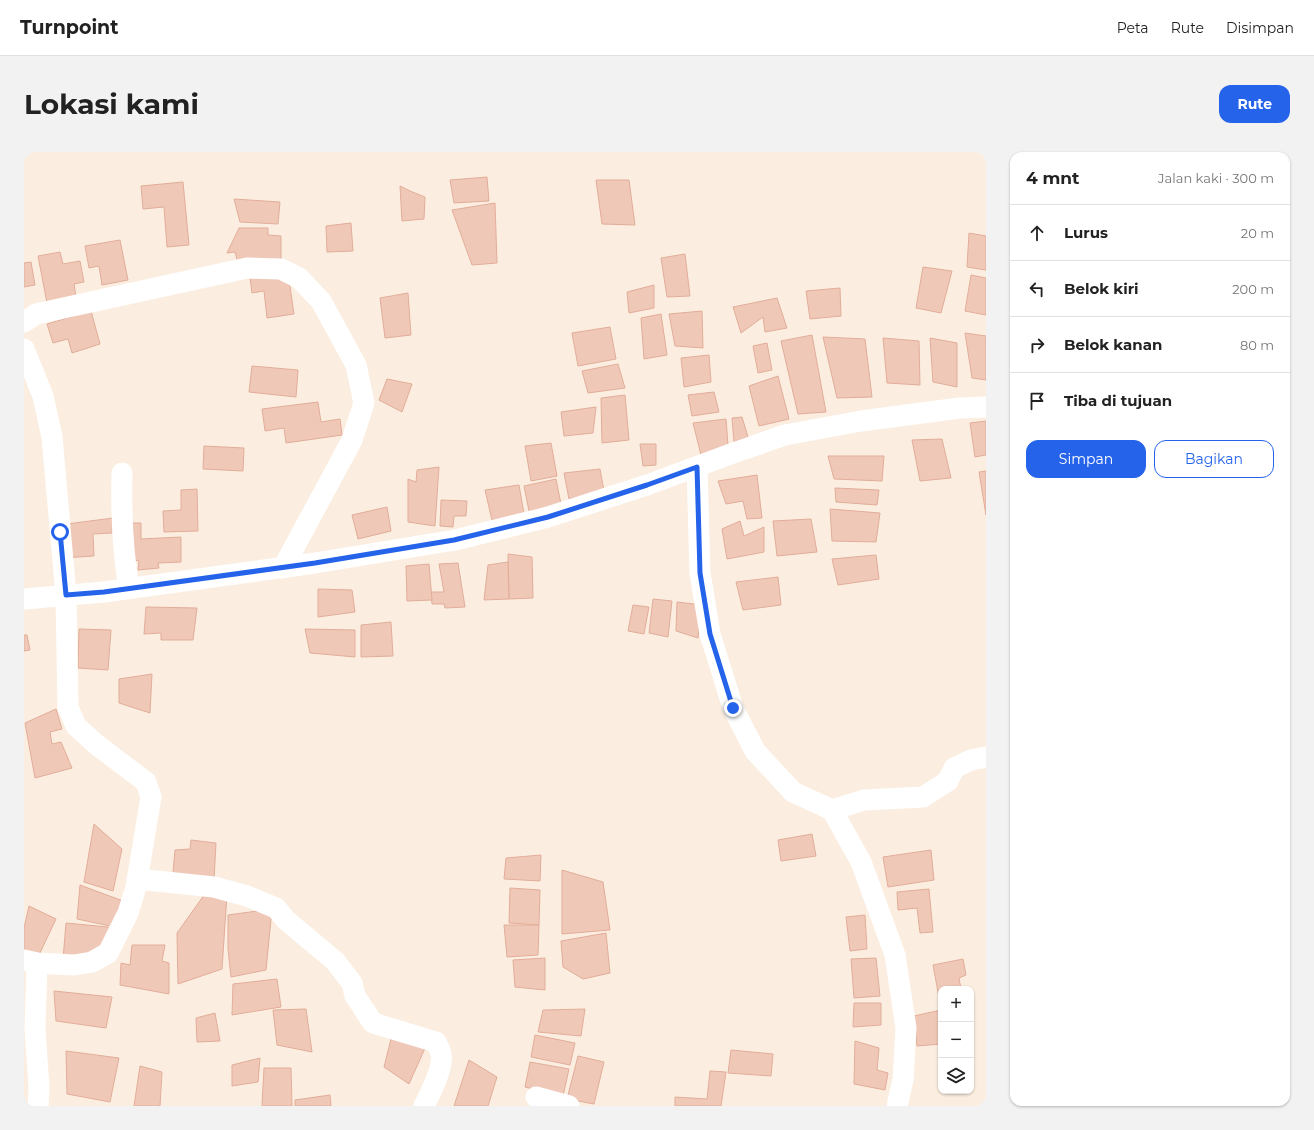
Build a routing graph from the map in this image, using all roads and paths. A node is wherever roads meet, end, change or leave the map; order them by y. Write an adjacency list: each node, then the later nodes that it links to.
1 (24, 322): 6 (street)
2 (24, 349): 8 (street)
3 (986, 407): 4 (street)
4 (697, 467): 6 (street); 11 (street)
5 (122, 474): 7 (street)
6 (283, 568): 7 (street)
7 (129, 588): 8 (street)
8 (66, 595): 9 (street); 12 (street)
9 (24, 599)
10 (986, 757): 11 (street)
11 (832, 810): 18 (street)
12 (137, 879): 13 (street); 16 (street)
13 (30, 962): 15 (street)
14 (536, 1097): 17 (street)
15 (38, 1106)
16 (424, 1106)
17 (569, 1106)
18 (897, 1106)

